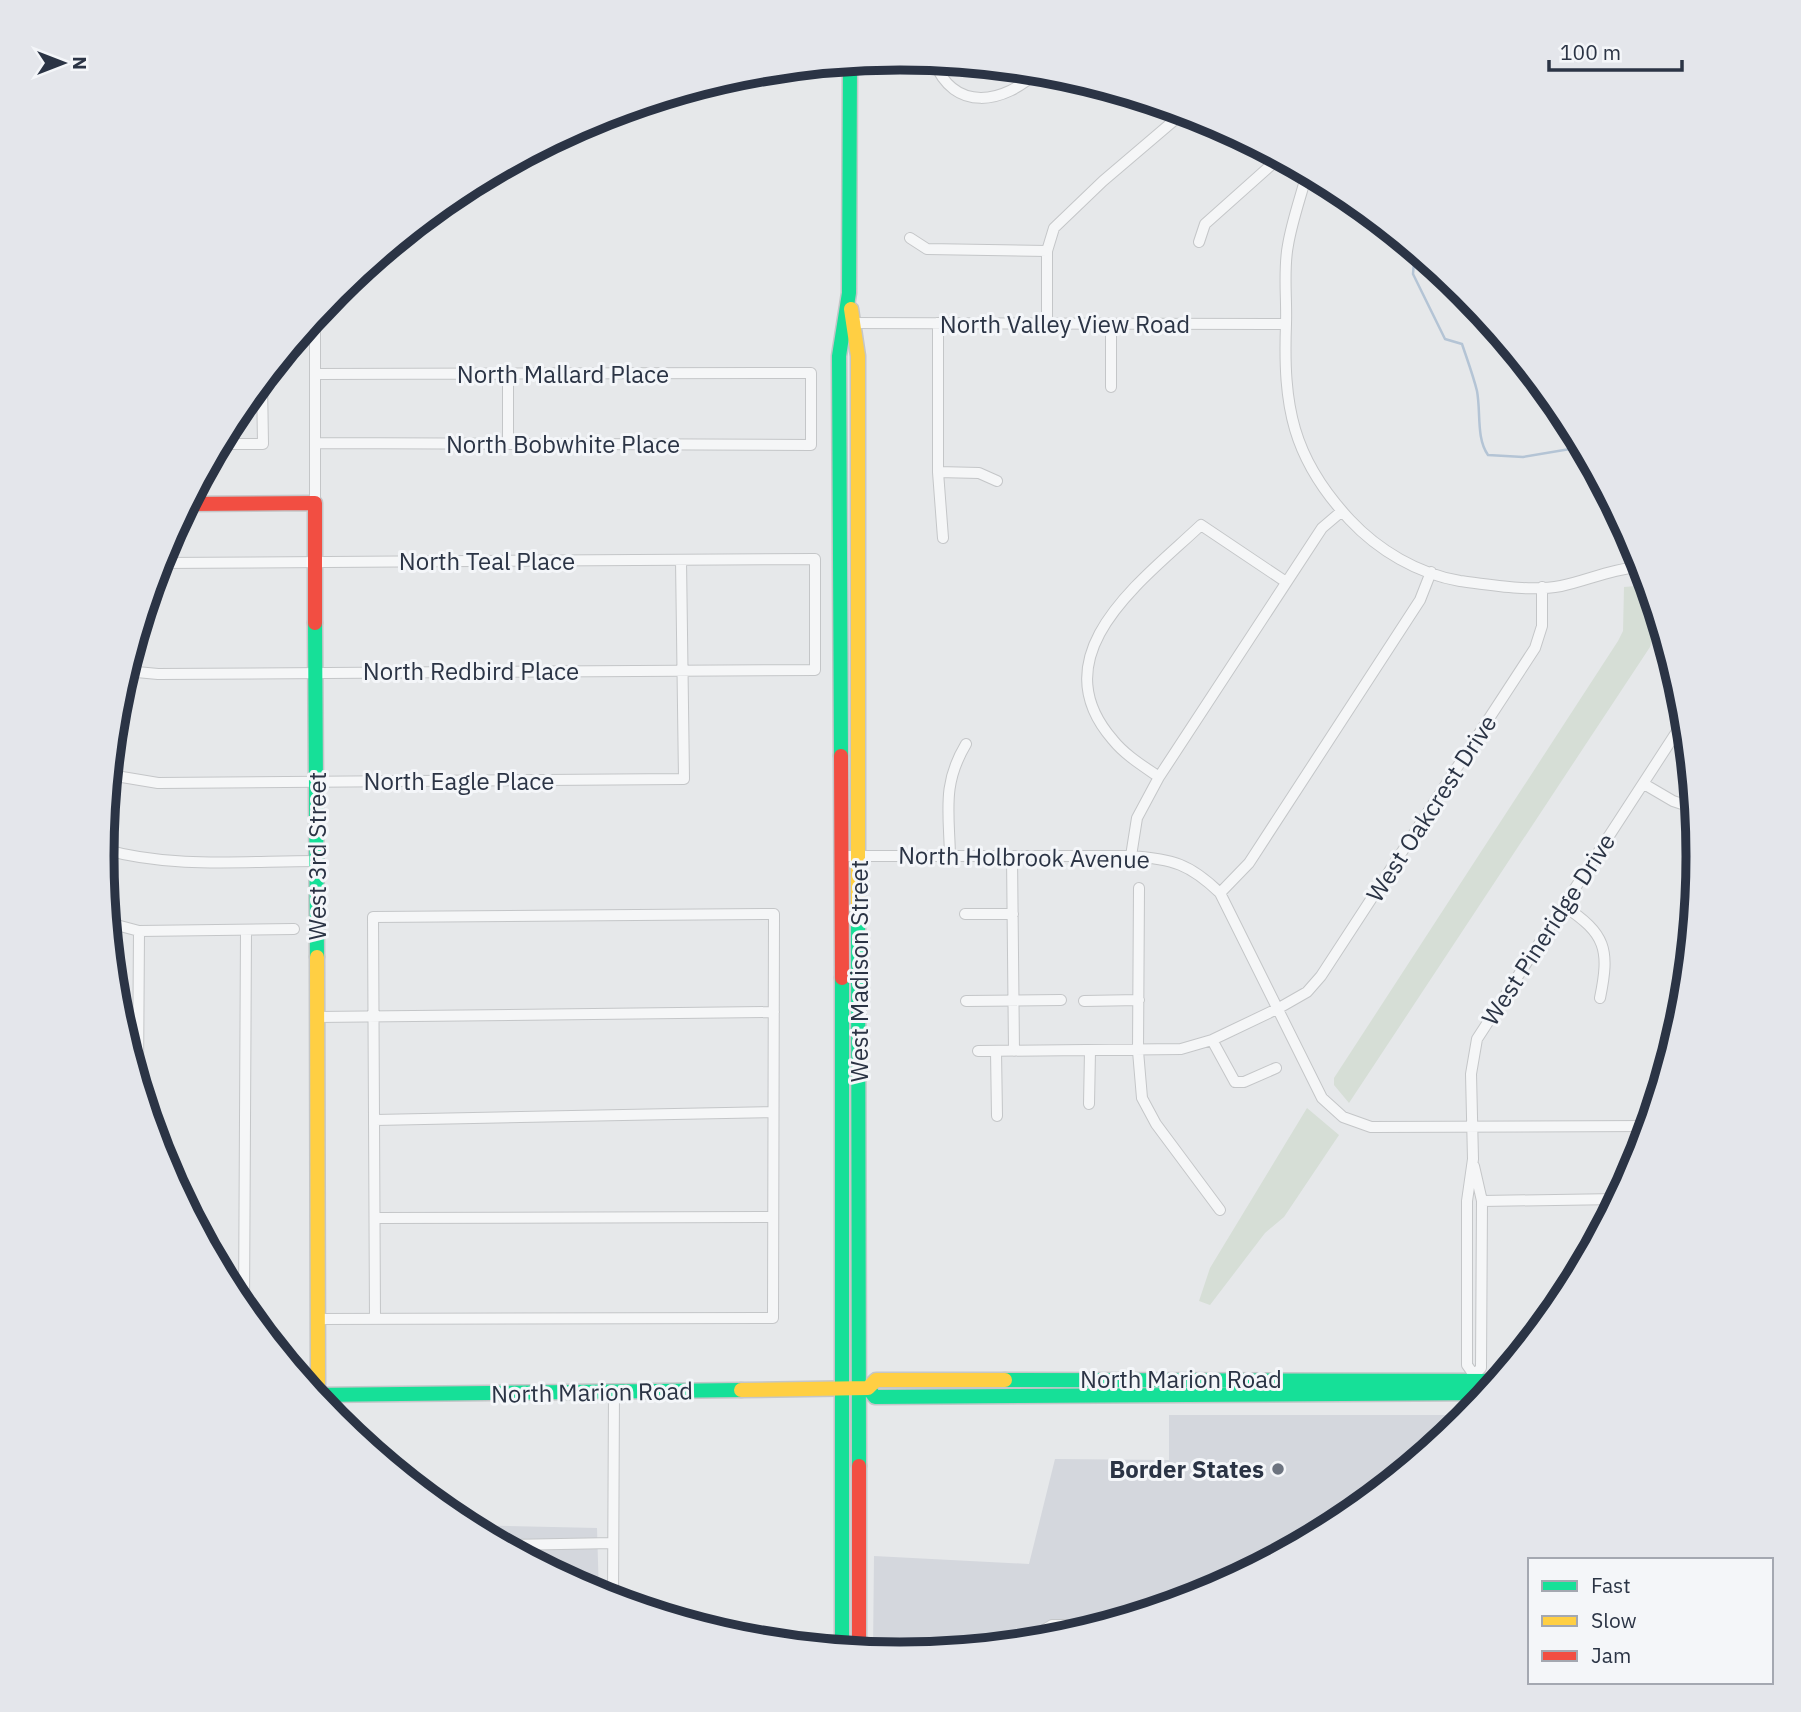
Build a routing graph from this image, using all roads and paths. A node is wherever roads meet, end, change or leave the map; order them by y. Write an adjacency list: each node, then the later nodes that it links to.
1 (938, 71): 3 (street)
2 (850, 72): 10 (street, West Madison Street)
3 (1028, 81)
4 (1175, 120): 9 (street)
5 (1273, 164): 8 (street)
6 (1305, 182): 14 (street)
7 (910, 239): 9 (street)
8 (1199, 242)
9 (1047, 251): 12 (street)
10 (849, 323): 11 (street, North Valley View Road); 49 (street, West Madison Street); 50 (street, West Madison Street)
11 (938, 323): 12 (street, North Valley View Road); 24 (street)
12 (1047, 324): 13 (street, North Valley View Road)
13 (1111, 324): 14 (street, North Valley View Road); 18 (street)
14 (1286, 324): 28 (street)
15 (315, 333): 16 (street, West 3rd Street)
16 (315, 374): 17 (street, North Mallard Place); 20 (street, West 3rd Street)
17 (508, 374): 22 (street); 23 (street, North Mallard Place)
18 (1111, 387)
19 (262, 398): 21 (street)
20 (315, 443): 22 (street, North Bobwhite Place); 27 (street, West 3rd Street)
21 (232, 444)
22 (508, 444): 23 (street, North Bobwhite Place)
23 (811, 444)
24 (938, 472): 25 (street); 29 (street)
25 (997, 481)
26 (199, 503): 27 (street)
27 (316, 503): 31 (street, West 3rd Street)
28 (1342, 511): 34 (street); 35 (street)
29 (943, 538)
30 (681, 560): 31 (street, North Teal Place); 37 (street, North Teal Place); 39 (street)
31 (316, 562): 32 (street, North Teal Place); 38 (street, West 3rd Street)
32 (171, 563)
33 (1632, 568): 36 (street)
34 (1431, 572): 36 (street); 56 (street)
35 (1286, 582): 44 (street); 44 (street)
36 (1542, 587): 70 (street, West Oakcrest Drive)
37 (815, 670): 39 (street, North Redbird Place)
38 (316, 671): 39 (street, North Redbird Place); 40 (street, North Redbird Place); 45 (street, West 3rd Street)
39 (683, 671): 45 (street, North Eagle Place)
40 (137, 672)
41 (1676, 733): 46 (street, West Pineridge Drive)
42 (966, 744): 51 (street)
43 (119, 776): 45 (street, North Eagle Place)
44 (1159, 778): 53 (street)
45 (316, 782): 54 (street, West 3rd Street)
46 (1644, 784): 47 (street); 57 (street, West Pineridge Drive)
47 (1685, 805)
48 (114, 852): 54 (street)
49 (840, 856): 50 (street, North Holbrook Avenue); 99 (street, West Madison Street)
50 (859, 856): 51 (street, North Holbrook Avenue); 99 (street, West Madison Street)
51 (950, 856): 52 (street, North Holbrook Avenue)
52 (1012, 856): 53 (street, North Holbrook Avenue); 59 (street)
53 (1131, 856): 56 (street, North Holbrook Avenue)
54 (316, 861): 73 (street, West 3rd Street)
55 (1139, 888): 66 (street)
56 (1220, 893): 70 (street, North Holbrook Avenue)
57 (1564, 906): 64 (street); 87 (street, West Pineridge Drive)
58 (965, 914): 59 (street)
59 (1013, 914): 68 (street)
60 (118, 925): 62 (street)
61 (294, 929): 63 (street)
62 (139, 930): 63 (street); 75 (street)
63 (246, 931): 94 (street)
64 (1600, 998)
65 (1061, 1000): 68 (street)
66 (1139, 1000): 69 (street); 80 (street)
67 (966, 1001): 68 (street)
68 (1013, 1001): 78 (street)
69 (1084, 1001)
70 (1279, 1008): 74 (street, West Oakcrest Drive); 87 (street, North Holbrook Avenue)
71 (774, 1013): 72 (street); 72 (street); 83 (street)
72 (374, 1016): 73 (street); 85 (street)
73 (317, 1017): 95 (street, West 3rd Street)
74 (1212, 1040): 80 (street, West Oakcrest Drive); 81 (street)
75 (138, 1046)
76 (978, 1051): 77 (street, West Oakcrest Drive)
77 (996, 1051): 78 (street, West Oakcrest Drive); 84 (street)
78 (1014, 1051): 79 (street, West Oakcrest Drive)
79 (1090, 1051): 80 (street, West Oakcrest Drive); 82 (street)
80 (1138, 1051): 91 (street)
81 (1276, 1068)
82 (1089, 1104)
83 (773, 1112): 85 (street); 92 (street)
84 (997, 1116)
85 (375, 1121): 93 (street)
86 (1639, 1126): 87 (street, North Holbrook Avenue)
87 (1472, 1127): 88 (street, West Pineridge Drive)
88 (1473, 1159): 90 (street, West Pineridge Drive); 98 (street, West Pineridge Drive)
89 (1607, 1199): 90 (street)
90 (1482, 1201): 98 (street, West Pineridge Drive)
91 (1220, 1210)
92 (772, 1217): 93 (street); 96 (street)
93 (375, 1218): 96 (street)
94 (244, 1288)
95 (318, 1319): 96 (street); 97 (street, West 3rd Street)
96 (375, 1319)
97 (316, 1381)
98 (1478, 1385): 99 (street, North Marion Road)
99 (856, 1389): 100 (street, North Marion Road); 107 (street, West Madison Street); 108 (street, West Madison Street)
100 (614, 1392): 101 (street, North Marion Road); 102 (street)
101 (328, 1394)
102 (613, 1543): 103 (street); 104 (street)
103 (522, 1545)
104 (613, 1587)
105 (1062, 1625): 106 (street)
106 (1045, 1628)
107 (842, 1639)
108 (859, 1640)

